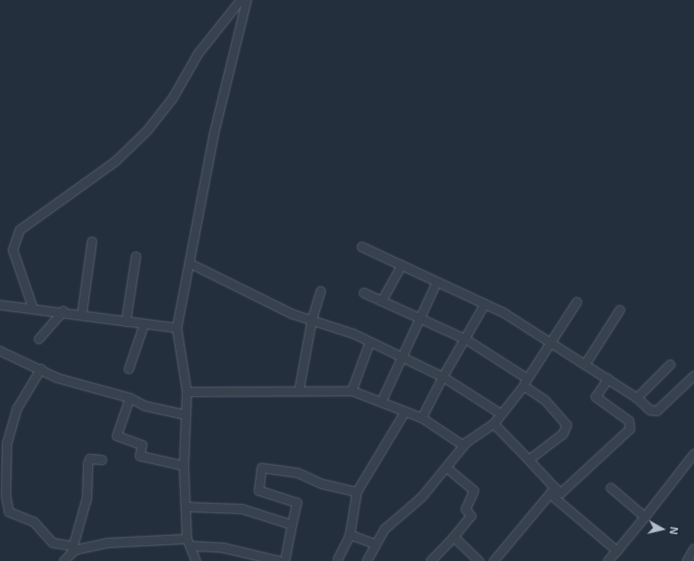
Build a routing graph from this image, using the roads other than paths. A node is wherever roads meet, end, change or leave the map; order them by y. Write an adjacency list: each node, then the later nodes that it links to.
1 (241, 0): 15 (street)
2 (247, 0): 6 (street)
3 (92, 242): 18 (street)
4 (362, 247): 7 (street)
5 (136, 257): 21 (street)
6 (191, 264): 20 (street); 23 (street)
7 (402, 265): 8 (street); 11 (street)
8 (437, 282): 13 (street); 19 (street)
9 (321, 291): 20 (street)
10 (364, 293): 11 (street)
11 (382, 301): 19 (street)
12 (577, 302): 27 (street)
13 (486, 304): 25 (street); 27 (street)
14 (0, 305): 15 (street)
15 (33, 308): 17 (street)
16 (620, 310): 30 (street)
17 (63, 311): 18 (street); 24 (street)
18 (82, 314): 21 (street)
19 (420, 317): 25 (street); 29 (street)
20 (312, 320): 26 (street); 38 (street)
21 (126, 322): 22 (street)
22 (144, 325): 23 (street); 33 (street)
23 (177, 328): 40 (street)
24 (39, 339)
25 (467, 340): 35 (street); 37 (street)
26 (370, 342): 29 (street); 39 (street)
27 (552, 345): 30 (street); 37 (street)
28 (0, 351): 32 (street)
29 (402, 357): 35 (street); 43 (street)
30 (585, 365): 36 (street)
31 (670, 365): 42 (street)
32 (41, 369): 41 (street); 65 (street)
33 (129, 370)
34 (694, 376): 42 (street)
35 (443, 377): 45 (street); 47 (street)
36 (608, 379): 42 (street); 56 (street)
37 (526, 382): 45 (street); 52 (street)
38 (299, 391): 39 (street); 40 (street)
39 (352, 391): 43 (street)
40 (187, 392): 46 (street)
41 (130, 398): 46 (street); 53 (street)
42 (637, 398)
43 (382, 401): 44 (street)
44 (406, 412): 47 (street); 57 (street)
45 (500, 414): 48 (street)
46 (186, 415): 53 (street)
47 (422, 418): 49 (street)
48 (494, 424): 49 (street); 52 (street)
49 (464, 446): 54 (street)
50 (694, 454): 59 (street)
51 (102, 460): 65 (street)
52 (529, 460): 56 (street)
53 (184, 466): 58 (street)
54 (447, 468): 62 (street); 64 (street)
55 (611, 488): 59 (street)
56 (552, 491): 67 (street); 76 (street)
57 (357, 492): 60 (street); 61 (street)
58 (186, 507): 60 (street); 63 (street)
59 (645, 517): 67 (street)
60 (292, 525): 72 (street)
61 (350, 534): 64 (street); 68 (street)
62 (454, 537): 74 (street); 75 (street)
63 (189, 542): 65 (street); 70 (street); 71 (street)
64 (375, 544): 73 (street)
65 (73, 549): 69 (street)
66 (694, 549): 78 (street)
67 (616, 551): 77 (street)
68 (338, 559)
69 (64, 561)
70 (196, 561)
71 (280, 561)
72 (284, 561)
73 (367, 561)
74 (431, 561)
75 (479, 561)
76 (494, 561)
77 (608, 561)
78 (687, 561)

